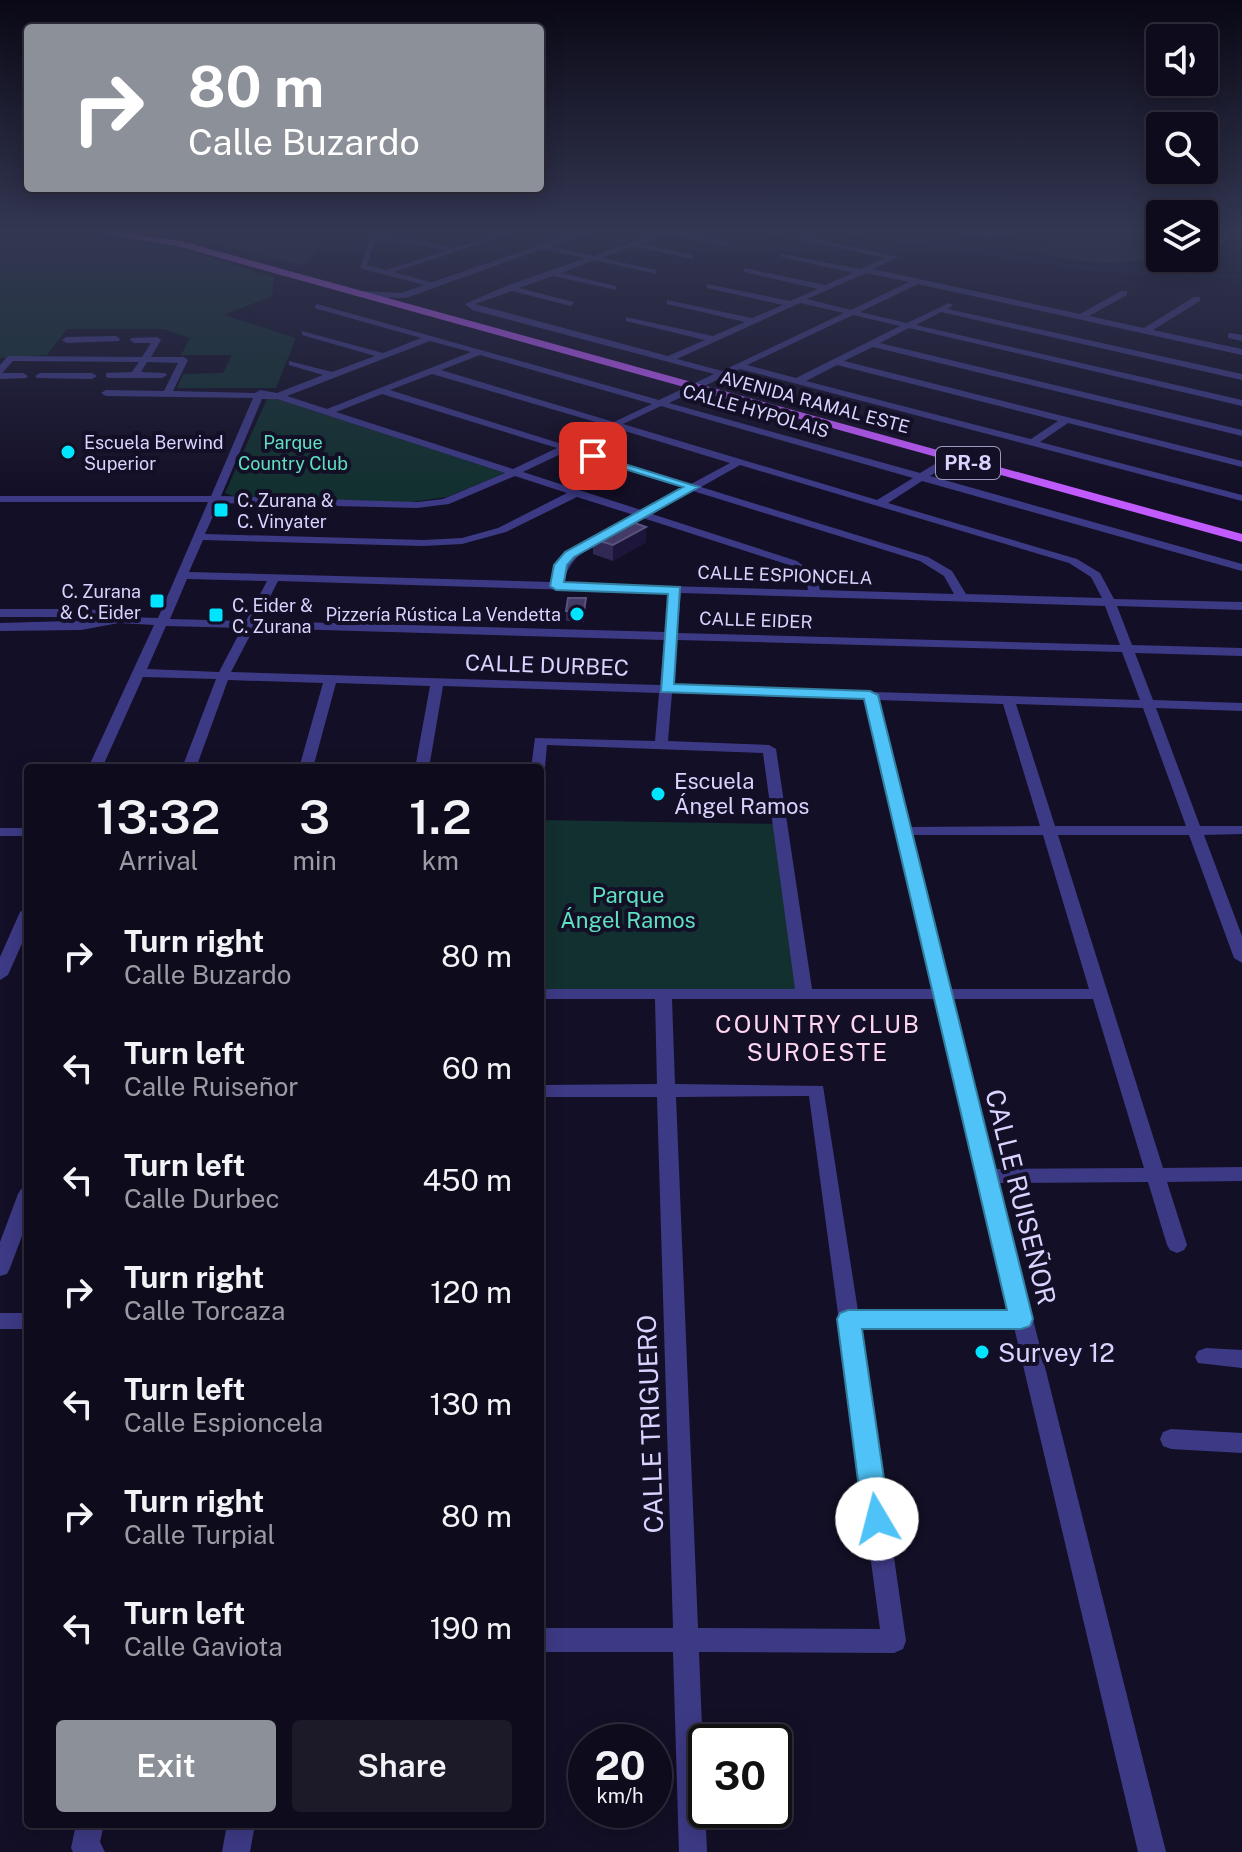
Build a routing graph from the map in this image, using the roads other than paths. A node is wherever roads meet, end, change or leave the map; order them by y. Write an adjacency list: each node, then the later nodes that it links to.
1 (360, 318): 19 (street, CALLE HYPOLAIS)
2 (444, 318): 50 (main road, AVENIDA RAMAL ESTE / PR-8)
3 (484, 318): 48 (main road, AVENIDA RAMAL ESTE / PR-8)
4 (515, 318): 32 (street)
5 (742, 318): 14 (street)
6 (759, 318): 14 (street)
7 (840, 318): 35 (street)
8 (876, 318): 15 (street)
9 (924, 318): 15 (street)
10 (979, 318): 47 (street)
11 (1088, 318): 16 (street)
12 (1165, 318): 16 (street)
13 (629, 319): 22 (street)
14 (753, 321): 22 (street)
15 (909, 326): 26 (street); 57 (street)
16 (1145, 331): 28 (street)
17 (305, 333): 29 (street)
18 (1231, 336): 20 (street)
19 (429, 338): 27 (street, CALLE HYPOLAIS); 29 (street)
20 (1242, 338)
21 (116, 339): 24 (street)
22 (713, 339): 32 (street)
23 (66, 340): 24 (street)
24 (92, 340): 30 (street)
25 (134, 340): 31 (street)
26 (873, 344): 33 (street); 62 (street)
27 (479, 352): 36 (street); 56 (street, CALLE HYPOLAIS)
28 (1242, 352)
29 (382, 355): 42 (street)
30 (79, 358): 31 (street); 37 (street); 45 (street)
31 (146, 358): 40 (street); 53 (street)
32 (670, 359): 38 (street)
33 (836, 362): 49 (street); 59 (street)
34 (292, 363): 42 (street)
35 (739, 366): 38 (street); 49 (street)
36 (433, 371): 51 (street); 60 (street)
37 (0, 373): 43 (street)
38 (724, 374): 48 (street)
39 (109, 375): 40 (street)
40 (135, 375): 41 (street)
41 (162, 375)
42 (331, 375): 55 (street)
43 (23, 376)
44 (40, 376): 45 (street)
45 (66, 376): 46 (street)
46 (92, 376)
47 (1242, 377)
48 (710, 380): 50 (street); 79 (main road, AVENIDA RAMAL ESTE / PR-8)
49 (798, 381): 61 (street)
50 (694, 388): 56 (street); 82 (main road, AVENIDA RAMAL ESTE / PR-8)
51 (382, 391): 58 (street); 65 (street)
52 (106, 393): 53 (street)
53 (168, 393): 54 (street)
54 (260, 393): 55 (street); 75 (street)
55 (278, 396): 58 (street)
56 (661, 403): 60 (street); 70 (street, CALLE HYPOLAIS)
57 (1242, 403)
58 (330, 411): 69 (street)
59 (1066, 420): 64 (street); 67 (street)
60 (616, 425): 65 (street); 66 (street)
61 (993, 433): 63 (street); 64 (street)
62 (1242, 433)
63 (977, 442)
64 (1032, 443): 73 (street)
65 (567, 448): 69 (street); 71 (street)
66 (739, 462): 71 (street); 76 (street)
67 (1242, 464)
68 (939, 466): 70 (street)
69 (516, 472): 72 (street); 75 (street)
70 (922, 477): 76 (street); 83 (street, CALLE HYPOLAIS)
71 (693, 487): 77 (street); 91 (street)
72 (578, 492): 77 (street); 81 (street)
73 (1242, 498)
74 (0, 499): 75 (street)
75 (216, 500): 81 (street)
76 (881, 502): 92 (street)
77 (643, 514): 78 (street); 90 (street)
78 (631, 520)
79 (1242, 524)
80 (618, 527): 88 (street)
81 (200, 537): 86 (street)
82 (1242, 538)
83 (1186, 551): 84 (street); 85 (street, CALLE HYPOLAIS)
84 (1172, 564)
85 (1242, 568)
86 (182, 575): 87 (street, CALLE ESPIONCELA); 95 (street)
87 (274, 578): 88 (street, CALLE ESPIONCELA); 97 (street)
88 (556, 586): 89 (street, CALLE ESPIONCELA)
89 (675, 590): 90 (street, CALLE ESPIONCELA); 99 (street)
90 (815, 594): 91 (street, CALLE ESPIONCELA)
91 (962, 598): 92 (street, CALLE ESPIONCELA)
92 (1110, 602): 93 (street, CALLE ESPIONCELA); 100 (street)
93 (1242, 606)
94 (0, 613): 96 (street, CALLE EIDER)
95 (163, 620): 96 (street, CALLE EIDER); 97 (street, CALLE EIDER); 102 (street)
96 (125, 621): 98 (street, CALLE EIDER)
97 (251, 623): 99 (street, CALLE EIDER); 103 (street)
98 (0, 627)
99 (671, 635): 100 (street, CALLE EIDER); 106 (street)
100 (1127, 649): 101 (street, CALLE EIDER); 109 (street)
101 (1242, 652)
102 (139, 673): 103 (street, CALLE DURBEC); 112 (street)
103 (224, 674): 104 (street, CALLE DURBEC); 113 (street)
104 (331, 678): 105 (street, CALLE DURBEC); 114 (street)
105 (437, 681): 106 (street, CALLE DURBEC); 115 (street)
106 (666, 689): 107 (street, CALLE DURBEC); 111 (street)
107 (870, 695): 108 (street, CALLE DURBEC); 119 (street, CALLE RUISEÑOR)
108 (1008, 699): 109 (street, CALLE DURBEC); 120 (street)
109 (1147, 703): 110 (street, CALLE DURBEC); 117 (street)
110 (1242, 707)
111 (661, 746): 116 (street); 127 (street)
112 (97, 764)
113 (190, 764)
114 (307, 764)
115 (423, 764)
116 (538, 764)
117 (1194, 830): 118 (street); 120 (street); 124 (street)
118 (1242, 830)
119 (904, 831): 120 (street); 128 (street, CALLE RUISEÑOR)
120 (1049, 831): 129 (street)
121 (0, 832): 122 (street)
122 (24, 832)
123 (24, 921): 125 (street)
124 (1242, 958)
125 (0, 975)
126 (544, 994): 130 (street)
127 (804, 994): 128 (street); 130 (street)
128 (942, 994): 129 (street); 134 (street, CALLE RUISEÑOR)
129 (1098, 994): 135 (street)
130 (663, 995): 132 (street, CALLE TRIGUERO)
131 (544, 1091): 132 (street)
132 (667, 1091): 139 (street); 148 (street, CALLE TRIGUERO)
133 (1242, 1174): 135 (street)
134 (987, 1176): 135 (street); 140 (street, CALLE RUISEÑOR)
135 (1155, 1176): 137 (street)
136 (24, 1205): 138 (street)
137 (1177, 1245)
138 (0, 1268)
139 (848, 1319): 140 (street); 148 (street)
140 (1021, 1319): 154 (street, CALLE RUISEÑOR)
141 (0, 1321): 142 (street)
142 (24, 1321)
143 (1206, 1357): 144 (street)
144 (1242, 1359)
145 (1171, 1439): 146 (street)
146 (1242, 1443)
147 (544, 1640): 148 (street)
148 (686, 1641): 153 (street, CALLE TRIGUERO)
149 (89, 1828): 151 (street)
150 (240, 1828): 152 (street)
151 (91, 1852)
152 (236, 1852)
153 (693, 1852)
154 (1152, 1852)

